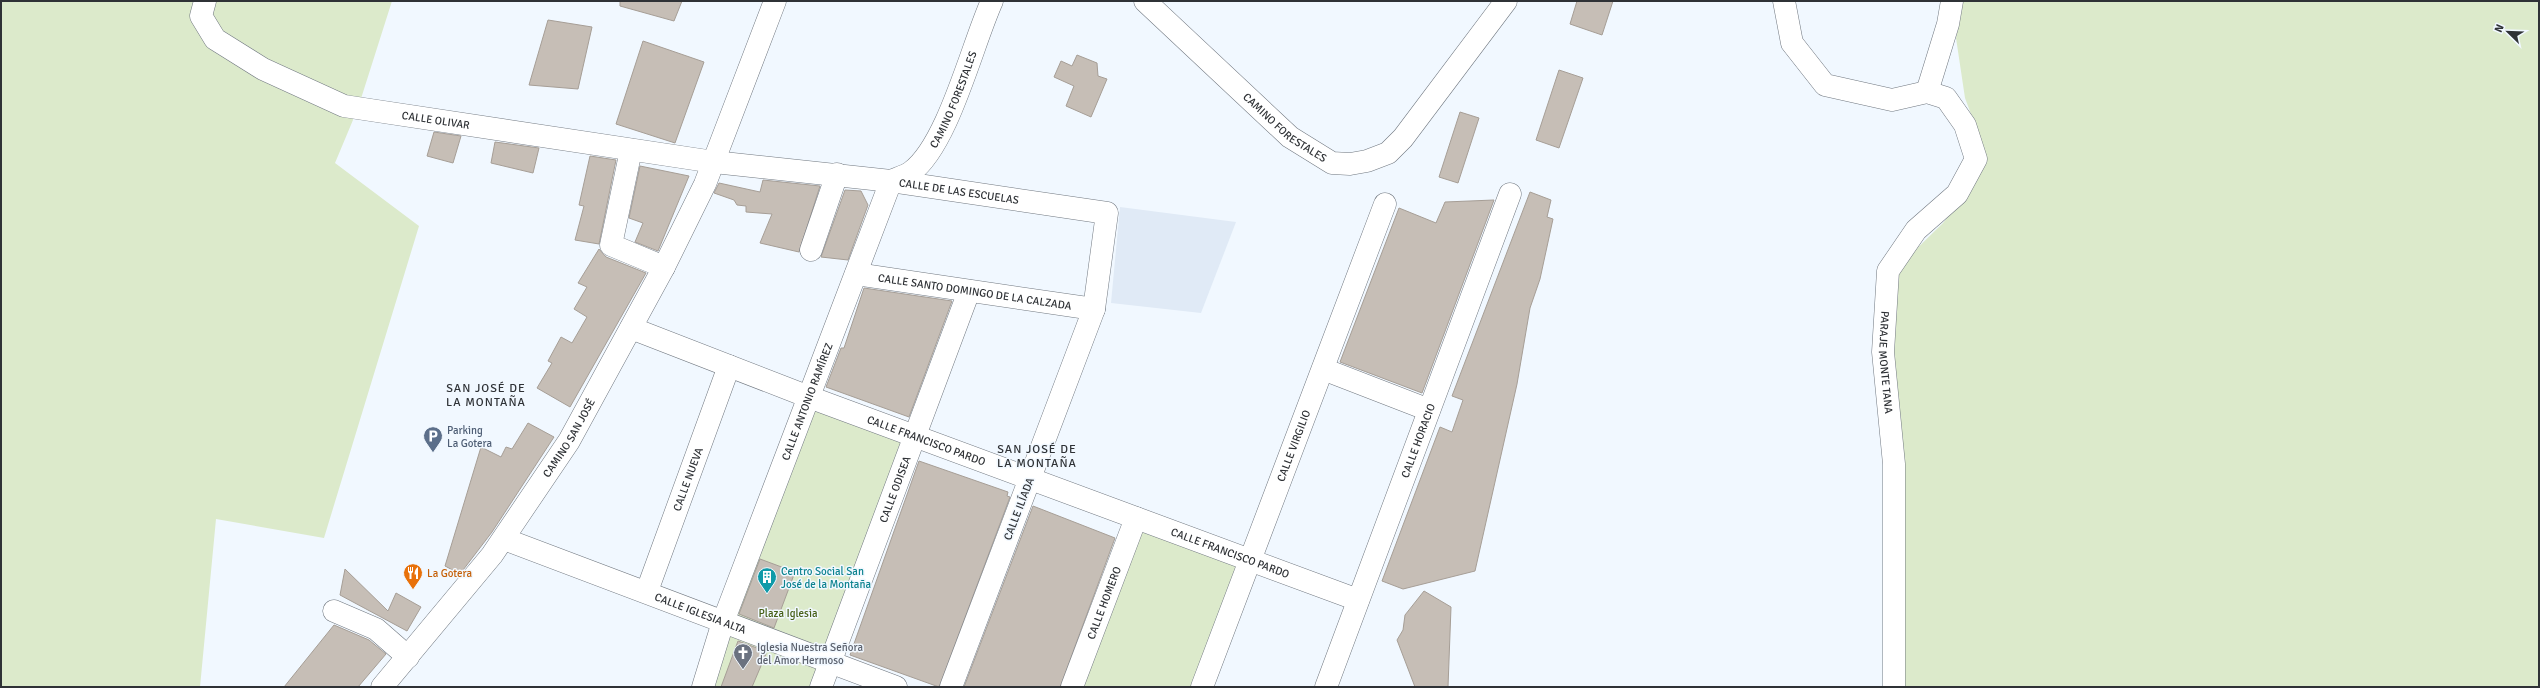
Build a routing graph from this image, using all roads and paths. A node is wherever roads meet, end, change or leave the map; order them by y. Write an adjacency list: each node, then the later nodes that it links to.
1 (205, 1): 9 (street, CALLE OLIVAR)
2 (775, 1): 10 (street, CAMINO SAN JOSÉ)
3 (992, 1): 12 (street, CAMINO FORESTALES)
4 (1145, 1): 5 (street, CAMINO FORESTALES)
5 (1506, 1)
6 (1784, 1): 8 (street)
7 (1952, 1): 8 (street)
8 (1927, 92): 44 (street, PARAJE MONTE TANA)
9 (631, 150): 10 (street, CALLE OLIVAR); 16 (street)
10 (714, 162): 11 (street, CALLE DE LAS ESCUELAS); 16 (street, CAMINO SAN JOSÉ)
11 (837, 174): 12 (street, CALLE DE LAS ESCUELAS); 15 (street)
12 (892, 181): 17 (street, CALLE ANTONIO RAMÍREZ); 19 (street, CALLE DE LAS ESCUELAS)
13 (1510, 194): 24 (street, CALLE HORACIO)
14 (1385, 204): 22 (street, CALLE VIRGILIO)
15 (811, 250)
16 (664, 267): 20 (street, CAMINO SAN JOSÉ)
17 (856, 274): 18 (street, CALLE SANTO DOMINGO DE LA CALZADA); 23 (street, CALLE ANTONIO RAMÍREZ)
18 (969, 291): 19 (street, CALLE SANTO DOMINGO DE LA CALZADA); 25 (street, CALLE ODISEA)
19 (1094, 309): 26 (street, CALLE ILÍADA)
20 (631, 328): 21 (street, CALLE FRANCISCO PARDO); 28 (street, CAMINO SAN JOSÉ)
21 (729, 366): 23 (street, CALLE FRANCISCO PARDO); 30 (street, CALLE NUEVA)
22 (1322, 369): 24 (street); 29 (street, CALLE VIRGILIO)
23 (808, 397): 25 (street, CALLE FRANCISCO PARDO); 33 (street, CALLE ANTONIO RAMÍREZ)
24 (1429, 410): 31 (street, CALLE HORACIO)
25 (916, 437): 26 (street, CALLE FRANCISCO PARDO); 35 (street, CALLE ODISEA)
26 (1030, 479): 27 (street, CALLE FRANCISCO PARDO); 40 (street, CALLE ILÍADA)
27 (1136, 518): 29 (street, CALLE FRANCISCO PARDO); 41 (street, CALLE HOMERO)
28 (504, 539): 30 (street, CALLE IGLESIA ALTA); 34 (street, CAMINO SAN JOSÉ)
29 (1250, 560): 31 (street, CALLE FRANCISCO PARDO); 42 (street, CALLE VIRGILIO)
30 (647, 591): 33 (street, CALLE IGLESIA ALTA)
31 (1358, 600): 43 (street, CALLE HORACIO)
32 (334, 611): 34 (street)
33 (724, 622): 35 (street, CALLE IGLESIA ALTA); 37 (street, CALLE ANTONIO RAMÍREZ)
34 (408, 657): 36 (street, CAMINO SAN JOSÉ)
35 (830, 662): 38 (street, CALLE ODISEA); 39 (street, CALLE IGLESIA ALTA)
36 (382, 687)
37 (703, 687)
38 (821, 687)
39 (896, 687)
40 (952, 687)
41 (1072, 687)
42 (1202, 687)
43 (1326, 687)
44 (1894, 687)

